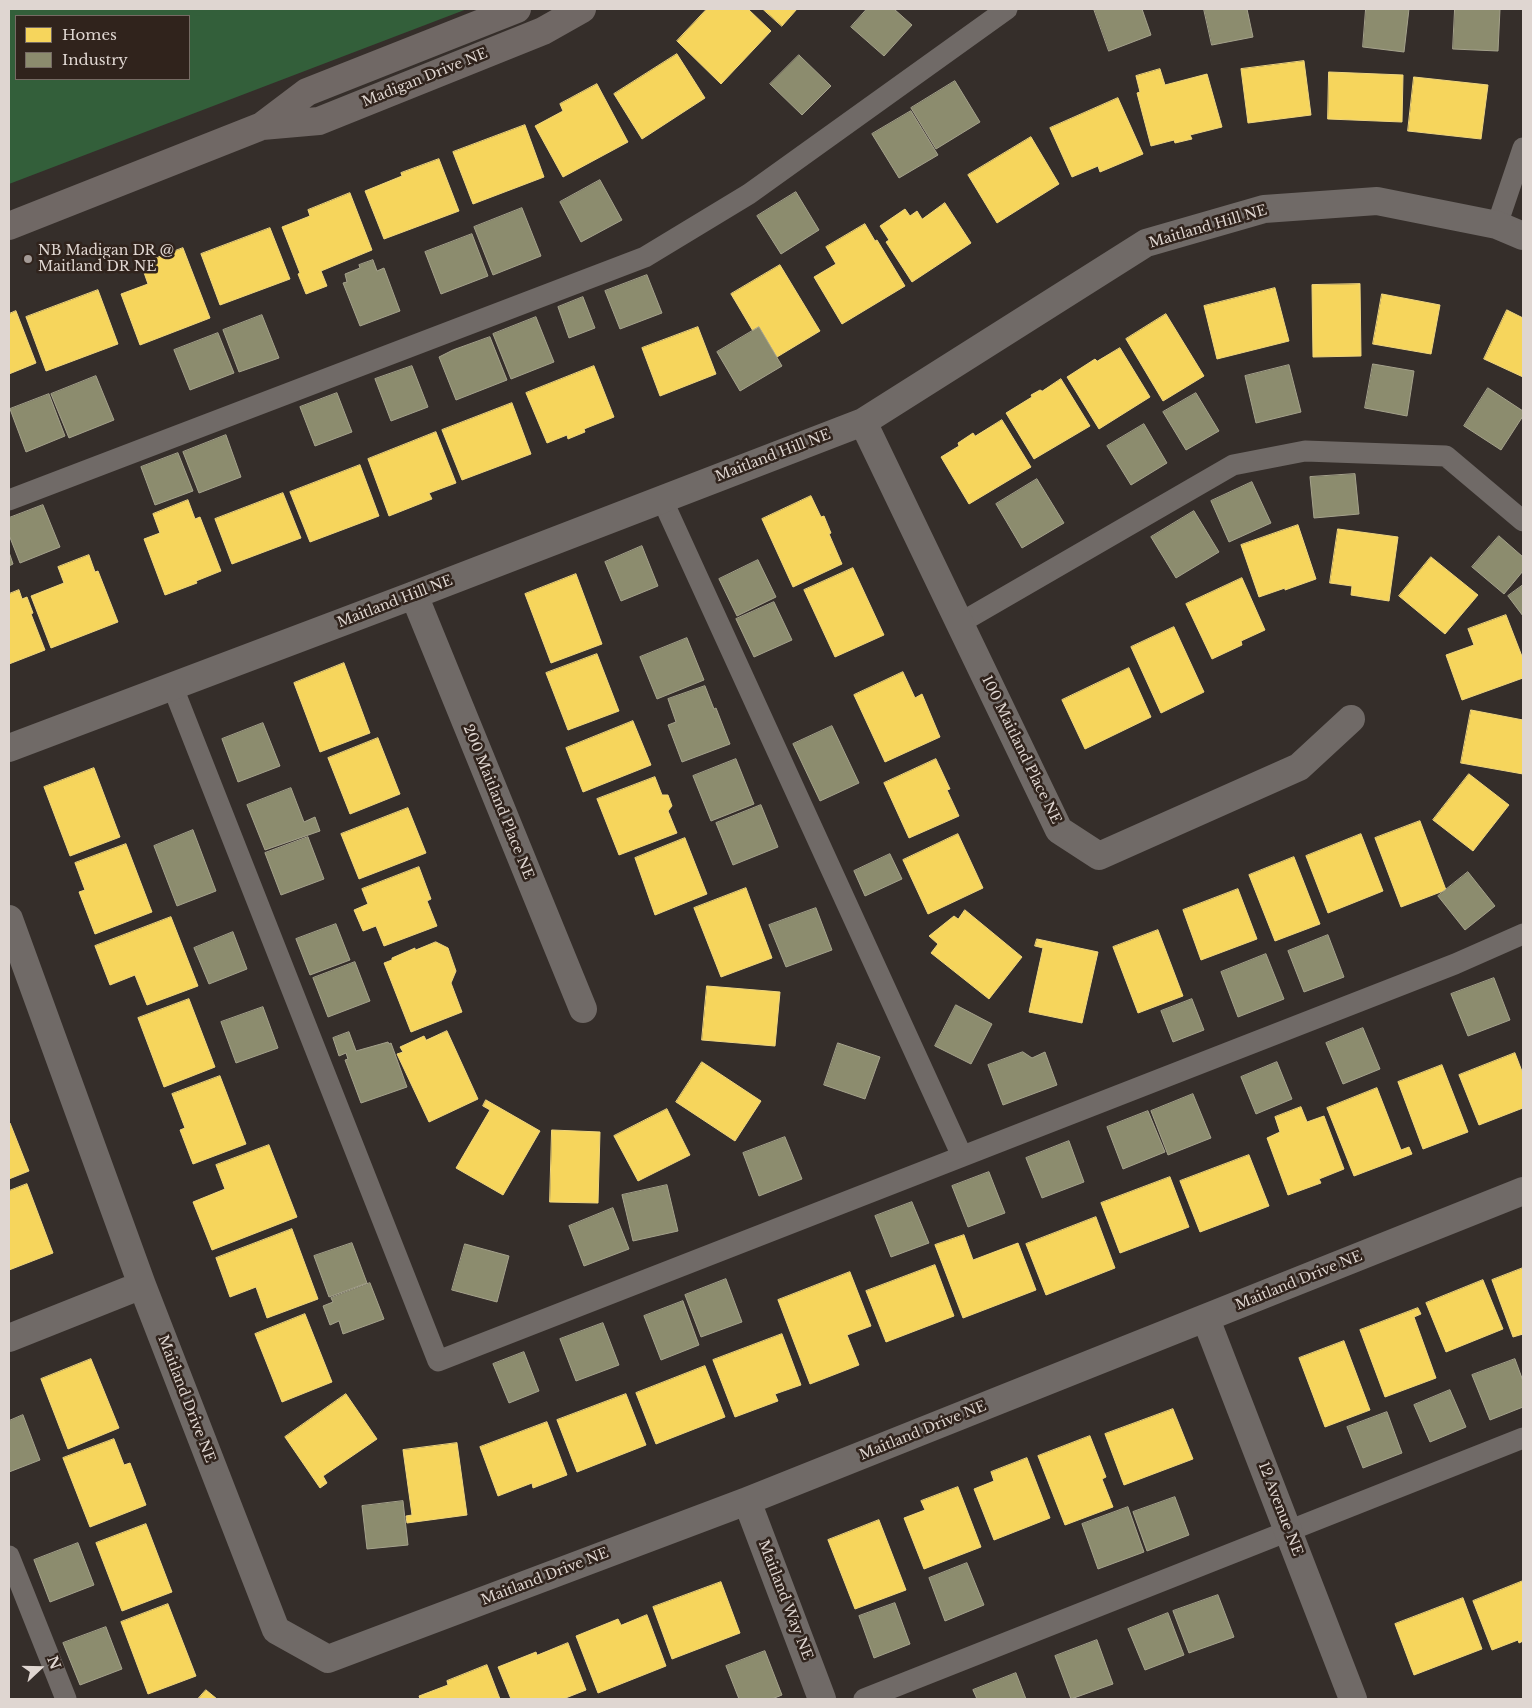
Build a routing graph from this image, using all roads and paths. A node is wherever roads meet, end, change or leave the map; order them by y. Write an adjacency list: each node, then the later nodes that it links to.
1 (517, 9): 4 (street, Madigan Drive NE)
2 (582, 9): 4 (street, Madigan Drive NE)
3 (1007, 9): 11 (lane)
4 (262, 126): 7 (street, Madigan Drive NE)
5 (1523, 148): 6 (lane)
6 (1497, 225): 8 (street, Maitland Hill NE); 9 (street, Maitland Hill NE)
7 (9, 226)
8 (1523, 236)
9 (863, 422): 10 (street, Maitland Hill NE); 14 (street, 100 Maitland Place NE)
10 (662, 499): 13 (street, Maitland Hill NE); 21 (lane)
11 (9, 500)
12 (1523, 521): 14 (lane)
13 (414, 595): 15 (street, Maitland Hill NE); 20 (street, 200 Maitland Place NE)
14 (960, 624): 16 (street, 100 Maitland Place NE)
15 (172, 685): 17 (street, Maitland Hill NE); 21 (lane)
16 (1351, 719)
17 (9, 748)
18 (9, 919): 23 (street, Maitland Drive NE)
19 (1523, 934): 21 (lane)
20 (583, 1009)
21 (962, 1156)
22 (1523, 1192): 24 (street, Maitland Drive NE)
23 (142, 1285): 25 (street); 27 (street, Maitland Drive NE)
24 (1206, 1319): 27 (street, Maitland Drive NE); 28 (street, 12 Avenue NE)
25 (9, 1338)
26 (1523, 1438): 28 (lane)
27 (748, 1501): 31 (street, Maitland Way NE)
28 (1288, 1530): 32 (lane); 33 (street, 12 Avenue NE)
29 (9, 1556): 30 (lane)
30 (66, 1699)
31 (822, 1699)
32 (864, 1699)
33 (1353, 1699)

